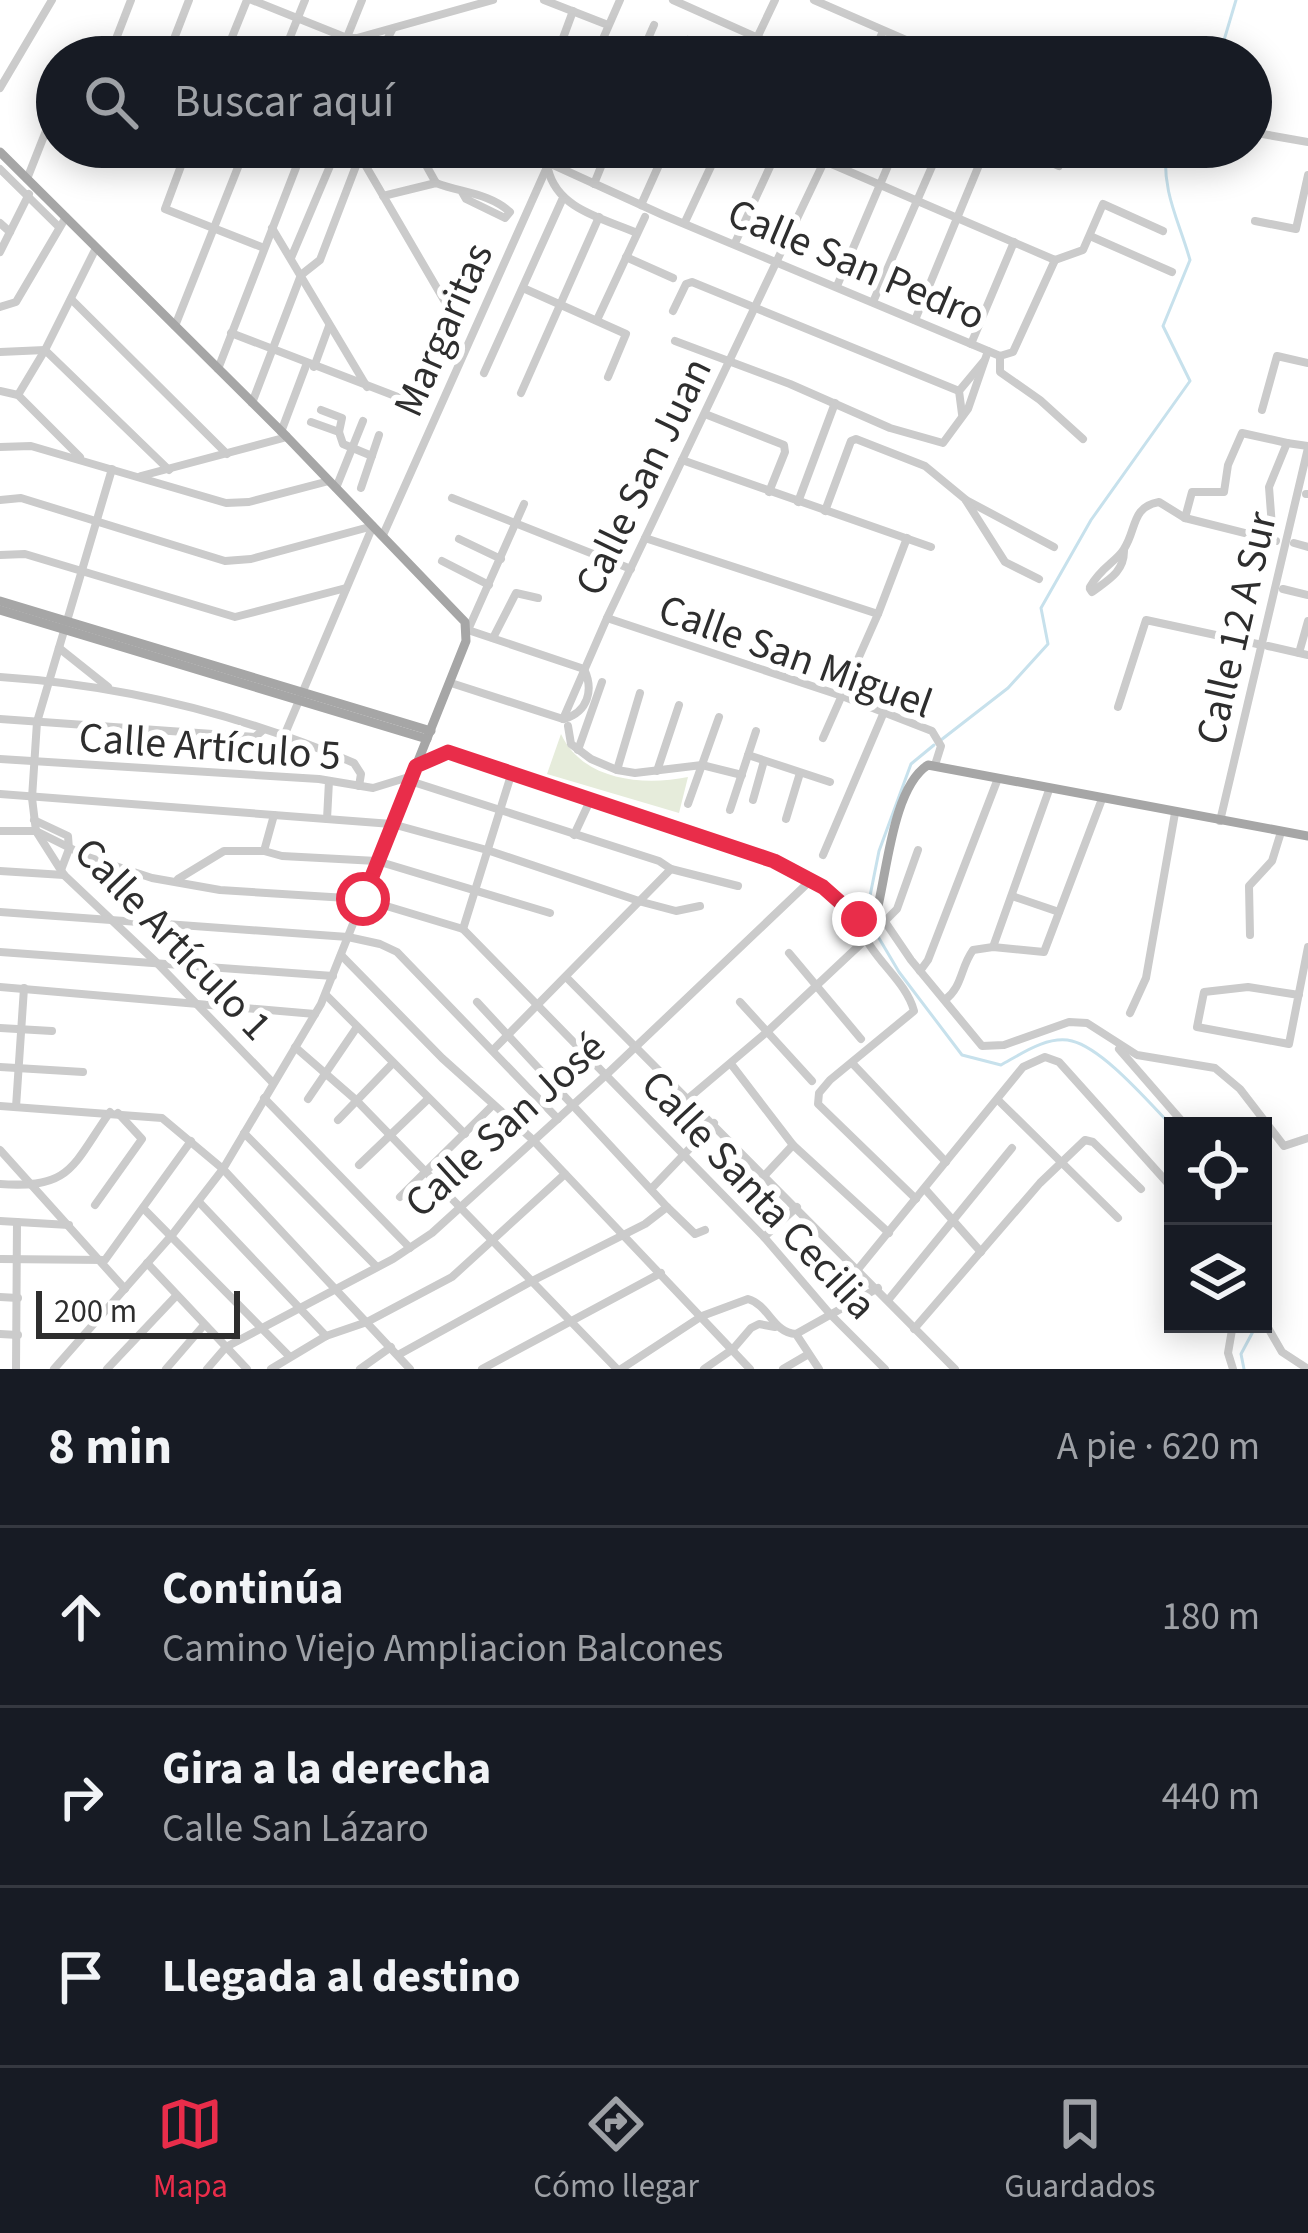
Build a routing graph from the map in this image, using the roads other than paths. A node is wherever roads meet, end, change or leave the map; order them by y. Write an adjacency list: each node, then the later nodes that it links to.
1 (52, 0): 34 (street)
2 (131, 0): 19 (street)
3 (189, 0): 20 (street)
4 (249, 0): 14 (street); 21 (street)
5 (305, 0): 14 (street)
6 (362, 0): 24 (street)
7 (493, 0): 17 (street)
8 (544, 0): 13 (street)
9 (620, 0): 15 (street)
10 (673, 0): 30 (street)
11 (775, 0): 31 (street)
12 (814, 0): 18 (street)
13 (573, 11): 15 (street); 27 (street)
14 (298, 18): 22 (street); 23 (street)
15 (608, 25): 28 (street)
16 (654, 25): 29 (street)
17 (393, 29): 25 (street); 26 (street)
18 (884, 30): 32 (street); 33 (street)
19 (117, 36)
20 (174, 36)
21 (233, 36)
22 (291, 36)
23 (342, 36)
24 (348, 36)
25 (357, 36)
26 (389, 36)
27 (564, 36)
28 (604, 36)
29 (649, 36)
30 (753, 36)
31 (758, 36)
32 (881, 36)
33 (898, 36)
34 (0, 88)
35 (1272, 136): 36 (street)
36 (1308, 142)
37 (0, 152): 63 (main road)
38 (36, 167): 63 (street)
39 (180, 168): 78 (street)
40 (238, 168): 78 (street)
41 (296, 168): 77 (street)
42 (329, 168): 89 (street)
43 (351, 168): 93 (street)
44 (367, 168): 64 (street)
45 (428, 168): 60 (street)
46 (547, 168): 163 (street, Margaritas)
47 (550, 168): 65 (street)
48 (555, 168): 62 (street, Calle San Pedro)
49 (600, 168): 62 (street)
50 (658, 168): 67 (street)
51 (710, 168): 75 (street)
52 (769, 168): 84 (street)
53 (822, 168): 90 (street, Calle San Juan)
54 (842, 168): 61 (street)
55 (886, 168): 61 (street)
56 (931, 168): 66 (street)
57 (979, 168): 72 (street)
58 (0, 169): 63 (street)
59 (1308, 175): 68 (street)
60 (436, 183): 64 (street); 69 (street)
61 (879, 183): 66 (street); 95 (street)
62 (594, 184): 67 (street, Calle San Pedro)
63 (29, 187): 74 (main road); 80 (street)
64 (383, 196): 122 (street)
65 (560, 197): 70 (street); 96 (street)
66 (917, 199): 72 (street); 98 (street)
67 (641, 206): 75 (street, Calle San Pedro)
68 (1304, 208): 73 (street)
69 (506, 213)
70 (599, 217): 81 (street); 99 (street)
71 (645, 218): 81 (street)
72 (959, 219): 83 (street); 104 (street)
73 (1255, 221)
74 (62, 222): 85 (main road); 100 (street)
75 (684, 222): 84 (street, Calle San Pedro)
76 (0, 223): 80 (street)
77 (272, 228): 86 (street); 89 (street)
78 (213, 230): 86 (street); 106 (street)
79 (1163, 231): 82 (street)
80 (10, 232): 87 (street)
81 (637, 233): 88 (street)
82 (1090, 236): 91 (street); 92 (street)
83 (1014, 242): 91 (street); 109 (street)
84 (735, 243): 90 (street, Calle San Pedro)
85 (96, 248): 97 (street); 106 (main road)
86 (264, 248): 107 (street)
87 (0, 252)
88 (626, 257): 94 (street); 103 (street)
89 (291, 258): 93 (street)
90 (777, 260): 95 (street, Calle San Pedro); 101 (street, Calle San Juan)
91 (1055, 260): 113 (street)
92 (1172, 272)
93 (302, 275): 105 (street); 111 (street)
94 (673, 278)
95 (837, 286): 98 (street, Calle San Pedro)
96 (523, 288): 99 (street); 119 (street)
97 (71, 298): 110 (street); 143 (street)
98 (873, 302): 104 (street, Calle San Pedro)
99 (560, 304): 103 (street); 125 (street)
100 (0, 307)
101 (757, 307): 102 (street); 115 (street, Calle San Juan); 124 (street)
102 (673, 311)
103 (597, 320): 120 (street)
104 (915, 320): 109 (street, Calle San Pedro)
105 (330, 324): 117 (street); 122 (street)
106 (175, 326): 118 (main road)
107 (231, 333): 111 (street); 118 (street)
108 (675, 341): 115 (street)
109 (971, 344): 114 (street, Calle San Pedro)
110 (45, 350): 112 (street); 126 (street); 148 (street)
111 (272, 350): 117 (street); 127 (street)
112 (0, 352)
113 (1005, 355): 114 (street, Calle San Pedro); 138 (street)
114 (987, 356): 121 (street); 124 (street)
115 (729, 362): 128 (street); 131 (street, Calle San Juan)
116 (1308, 363): 130 (street)
117 (310, 365): 122 (street); 136 (street)
118 (218, 368): 127 (main road)
119 (484, 373)
120 (608, 377)
121 (978, 383): 124 (street); 132 (street)
122 (368, 388)
123 (0, 391): 126 (street)
124 (959, 391): 132 (street)
125 (521, 392)
126 (18, 395): 145 (street)
127 (252, 403): 136 (main road)
128 (835, 403): 132 (street); 156 (street)
129 (321, 410): 135 (street)
130 (1262, 410)
131 (705, 414): 146 (street, Calle San Juan); 152 (street)
132 (962, 416)
133 (311, 422): 135 (street)
134 (363, 422): 142 (street)
135 (339, 432): 142 (street)
136 (284, 434): 143 (street); 150 (main road)
137 (379, 435): 144 (street)
138 (1083, 439)
139 (1287, 443): 141 (street); 159 (street); 167 (street)
140 (0, 447): 145 (street)
141 (1308, 447): 168 (street, Calle 12 A Sur)
142 (351, 449): 144 (street); 150 (street)
143 (226, 454): 148 (street)
144 (372, 456): 151 (street)
145 (82, 460): 147 (street)
146 (682, 460): 152 (street); 164 (street, Calle San Juan)
147 (112, 469): 149 (street); 160 (street)
148 (169, 470): 149 (street)
149 (140, 476): 150 (street)
150 (332, 485): 161 (main road)
151 (361, 488)
152 (769, 492): 156 (street)
153 (452, 498): 162 (street)
154 (0, 500): 160 (street)
155 (964, 500): 158 (street); 170 (street); 178 (street)
156 (798, 502): 158 (street)
157 (524, 504): 162 (street)
158 (825, 512): 165 (street)
159 (1185, 518): 167 (street); 172 (street)
160 (98, 520): 161 (street); 177 (street)
161 (373, 526): 163 (main road); 180 (street)
162 (517, 526): 174 (street); 176 (street)
163 (383, 536): 189 (main road)
164 (645, 538): 176 (street, Calle San Juan); 185 (street)
165 (907, 538): 169 (street); 185 (street)
166 (459, 539): 174 (street)
167 (1273, 540): 168 (street)
168 (1290, 544): 171 (street); 191 (street, Calle 12 A Sur)
169 (931, 547)
170 (1054, 547)
171 (1308, 547)
172 (1124, 551): 172 (street)
173 (0, 555): 177 (street)
174 (501, 560): 179 (street)
175 (442, 561): 179 (street)
176 (631, 569): 186 (street, Calle San Juan)
177 (83, 571): 180 (street); 188 (street)
178 (1039, 579)
179 (489, 585): 189 (street)
180 (346, 589): 202 (street)
181 (1283, 589): 182 (street)
182 (1308, 595)
183 (538, 598): 190 (street)
184 (0, 606): 188 (main road)
185 (878, 614): 201 (street)
186 (607, 618): 194 (street, Calle San Juan); 201 (street, Calle San Miguel)
187 (1308, 621): 193 (street)
188 (66, 626): 192 (street); 202 (main road)
189 (468, 630): 190 (street); 197 (main road)
190 (494, 638): 194 (street)
191 (1265, 646): 193 (street); 204 (street); 246 (street, Calle 12 A Sur)
192 (58, 648): 196 (street); 199 (street)
193 (1304, 654)
194 (584, 669): 209 (street, Calle San Juan)
195 (0, 676): 196 (street)
196 (46, 680): 199 (street); 208 (street)
197 (451, 682): 209 (street); 212 (main road)
198 (602, 682): 215 (street)
199 (110, 688): 210 (street)
200 (640, 693): 222 (street)
201 (842, 695): 205 (street, Calle San Miguel); 214 (street)
202 (301, 698): 212 (main road); 213 (street)
203 (679, 705): 223 (street)
204 (1118, 707)
205 (884, 712): 221 (street, Calle San Miguel); 257 (street)
206 (719, 717): 220 (street)
207 (0, 719): 208 (street)
208 (37, 722): 210 (street); 219 (street)
209 (566, 722): 215 (street)
210 (263, 729): 213 (street)
211 (756, 730): 216 (street)
212 (429, 735): 226 (main road)
213 (284, 736): 231 (street)
214 (823, 738)
215 (576, 748): 222 (street)
216 (748, 755): 218 (street); 227 (street)
217 (0, 759): 219 (street, Calle Artículo 5)
218 (764, 760): 225 (street); 236 (street)
219 (33, 761): 229 (street, Calle Artículo 5); 234 (street)
220 (702, 765): 223 (street); 227 (street); 237 (street)
221 (935, 765): 228 (main road); 273 (main road)
222 (617, 770): 223 (street)
223 (658, 771)
224 (512, 772): 226 (main road); 240 (street); 263 (main road)
225 (800, 773): 230 (street); 244 (street)
226 (412, 774): 231 (street, Calle Artículo 5); 240 (street); 247 (street)
227 (742, 775): 239 (street)
228 (997, 781): 232 (main road); 286 (street)
229 (329, 782): 231 (street, Calle Artículo 5); 243 (street)
230 (830, 782)
231 (358, 786)
232 (1049, 790): 235 (main road); 266 (street)
233 (0, 794): 234 (street)
234 (32, 798): 242 (street); 245 (street)
235 (1102, 799): 241 (main road); 271 (street)
236 (753, 800)
237 (688, 804)
238 (588, 806): 251 (street)
239 (730, 811)
240 (500, 812): 251 (street); 254 (street)
241 (1175, 814): 246 (main road); 299 (street)
242 (274, 815): 243 (street); 256 (street)
243 (327, 819): 247 (street)
244 (786, 819)
245 (34, 820): 249 (street); 253 (street)
246 (1220, 822): 250 (main road)
247 (392, 824): 254 (street); 258 (street)
248 (0, 831): 249 (street)
249 (35, 831): 253 (street); 261 (street, Calle Artículo 1)
250 (1281, 832): 252 (main road); 277 (street)
251 (574, 835): 259 (street)
252 (1308, 836)
253 (69, 849): 261 (street); 262 (street, Calle Santa Cecilia)
254 (487, 850): 265 (street); 268 (street)
255 (918, 850): 275 (street)
256 (264, 851): 258 (street); 262 (street)
257 (823, 854)
258 (377, 861): 265 (street); 267 (street)
259 (671, 869): 264 (street); 268 (street)
260 (0, 871): 261 (street)
261 (62, 873): 274 (street, Calle Artículo 1)
262 (176, 880): 267 (street, Calle Santa Cecilia)
263 (811, 880): 273 (main road); 309 (street, Calle San José)
264 (738, 886)
265 (474, 889): 272 (street); 276 (street)
266 (1012, 896): 271 (street); 280 (street)
267 (363, 899): 276 (street, Calle Santa Cecilia); 278 (street)
268 (642, 902): 269 (street); 288 (street)
269 (700, 906)
270 (0, 912): 274 (street)
271 (1059, 912): 280 (street)
272 (550, 913)
273 (868, 916): 275 (street); 279 (street)
274 (110, 920): 278 (street); 285 (street, Calle Artículo 1)
275 (884, 922): 286 (street)
276 (463, 929): 298 (street, Calle Santa Cecilia)
277 (1250, 935)
278 (348, 937): 284 (street); 311 (street)
279 (865, 940): 290 (street); 313 (street)
280 (994, 947): 294 (street)
281 (1308, 947): 293 (street)
282 (0, 952): 285 (street)
283 (789, 953): 290 (street)
284 (341, 955): 287 (street); 328 (street)
285 (156, 962): 287 (street); 295 (street, Calle Artículo 1)
286 (920, 971): 294 (street)
287 (333, 976): 292 (street)
288 (566, 976): 298 (street); 309 (street)
289 (0, 987): 291 (street)
290 (816, 987): 305 (street); 307 (street)
291 (24, 988): 295 (street); 303 (street)
292 (326, 995): 300 (street); 301 (street)
293 (1299, 995): 293 (street)
294 (945, 1000): 308 (street)
295 (192, 1002): 300 (street); 321 (street, Calle Artículo 1)
296 (477, 1002): 306 (street)
297 (740, 1002): 305 (street)
298 (536, 1005): 306 (street); 319 (street, Calle Santa Cecilia)
299 (1130, 1013)
300 (315, 1014): 310 (street)
301 (357, 1027): 312 (street); 318 (street)
302 (0, 1028): 303 (street)
303 (23, 1029): 304 (street); 316 (street)
304 (52, 1031)
305 (768, 1031): 314 (street); 320 (street)
306 (506, 1036): 311 (street); 329 (street)
307 (861, 1039)
308 (1114, 1044): 333 (street); 340 (street)
309 (636, 1045): 319 (street, Calle San José); 322 (street)
310 (295, 1047): 318 (street); 321 (street)
311 (493, 1050): 334 (street)
312 (393, 1063): 325 (street); 326 (street)
313 (852, 1063): 348 (street); 361 (street)
314 (730, 1064): 322 (street); 343 (street)
315 (0, 1067): 316 (street)
316 (20, 1069): 317 (street); 331 (street)
317 (82, 1072)
318 (327, 1072): 324 (street); 325 (street)
319 (606, 1075): 329 (street, Calle San José); 346 (street, Calle Santa Cecilia)
320 (812, 1081)
321 (273, 1083): 323 (street)
322 (690, 1097): 336 (street)
323 (264, 1099): 337 (street); 379 (street)
324 (308, 1099)
325 (356, 1100): 335 (street); 339 (street)
326 (427, 1100): 338 (street); 339 (street)
327 (998, 1100): 347 (street); 348 (street); 354 (street)
328 (493, 1105): 338 (street); 341 (street)
329 (574, 1105): 334 (street, Calle San José); 357 (street)
330 (0, 1106): 331 (street)
331 (16, 1107): 332 (street)
332 (114, 1113): 342 (street); 356 (street); 363 (street)
333 (1178, 1117)
334 (558, 1119): 341 (street, Calle San José)
335 (338, 1120)
336 (714, 1123): 346 (street); 353 (street)
337 (244, 1132): 350 (street); 385 (street)
338 (465, 1134): 351 (street)
339 (391, 1136): 349 (street); 351 (street)
340 (1308, 1138)
341 (532, 1139): 352 (street); 364 (street, Calle San José)
342 (191, 1141): 350 (street); 367 (street)
343 (793, 1145): 353 (street); 374 (street)
344 (1012, 1148): 369 (street)
345 (0, 1150): 356 (street)
346 (686, 1156): 357 (street); 377 (street, Calle Santa Cecilia)
347 (1061, 1162): 359 (street); 368 (street); 380 (street)
348 (946, 1163): 358 (street)
349 (359, 1165)
350 (223, 1169): 362 (street); 389 (street)
351 (427, 1172): 360 (street); 364 (street)
352 (565, 1174): 376 (street); 378 (street)
353 (765, 1175): 366 (street)
354 (1164, 1178)
355 (0, 1184): 356 (street)
356 (32, 1186): 372 (street)
357 (652, 1188): 365 (street)
358 (925, 1189): 361 (street); 369 (street)
359 (1141, 1189)
360 (400, 1197)
361 (916, 1199): 374 (street)
362 (199, 1202): 375 (street); 396 (street)
363 (95, 1205)
364 (459, 1205): 378 (street); 379 (street, Calle San José)
365 (667, 1207): 373 (street); 376 (street)
366 (797, 1207): 377 (street); 386 (street)
367 (143, 1208): 375 (street); 383 (street)
368 (1118, 1218)
369 (951, 1219): 380 (street); 395 (street)
370 (0, 1221): 371 (street)
371 (17, 1222): 372 (street); 382 (street)
372 (69, 1225): 383 (street)
373 (704, 1230)
374 (889, 1233): 386 (street)
375 (172, 1234): 384 (street); 402 (street)
376 (623, 1234): 387 (street); 388 (street)
377 (764, 1237): 397 (street, Calle Santa Cecilia)
378 (494, 1240): 388 (street); 400 (street)
379 (410, 1248): 385 (street, Calle San José)
380 (981, 1252): 404 (street)
381 (0, 1259): 382 (street)
382 (18, 1260): 383 (street); 394 (street)
383 (101, 1263): 391 (street)
384 (147, 1263): 391 (street); 392 (street)
385 (376, 1266): 389 (street, Calle San José)
386 (859, 1268): 390 (street)
387 (661, 1273): 398 (street); 399 (street)
388 (532, 1281): 399 (street); 413 (street)
389 (334, 1288): 396 (street, Calle San José); 400 (street)
390 (878, 1288): 395 (street); 397 (street)
391 (125, 1289): 417 (street)
392 (176, 1296): 401 (street); 418 (street)
393 (0, 1297): 394 (street)
394 (18, 1298): 409 (street)
395 (889, 1299): 404 (street)
396 (298, 1308): 402 (street, Calle San José); 410 (street)
397 (830, 1314): 408 (street); 431 (street, Calle Santa Cecilia)
398 (702, 1316): 403 (street); 412 (street); 426 (street)
399 (570, 1319): 425 (street); 426 (street)
400 (367, 1322): 410 (street); 413 (street)
401 (204, 1325): 411 (street); 419 (street)
402 (262, 1328): 411 (street, Calle San José); 415 (street)
403 (779, 1328): 408 (street); 412 (street)
404 (914, 1329): 432 (street)
405 (1231, 1333): 433 (street)
406 (1271, 1333): 434 (street)
407 (0, 1334): 409 (street)
408 (796, 1334): 414 (street)
409 (18, 1335): 416 (street)
410 (326, 1336): 415 (street)
411 (226, 1347): 420 (street, Calle San José); 421 (street)
412 (733, 1349): 427 (street); 428 (street)
413 (394, 1351): 423 (street); 424 (street)
414 (807, 1355): 429 (street); 430 (street)
415 (290, 1357): 422 (street)
416 (16, 1369)
417 (54, 1369)
418 (107, 1369)
419 (166, 1369)
420 (207, 1369)
421 (247, 1369)
422 (271, 1369)
423 (360, 1369)
424 (410, 1369)
425 (482, 1369)
426 (619, 1369)
427 (704, 1369)
428 (750, 1369)
429 (783, 1369)
430 (819, 1369)
431 (885, 1369)
432 (955, 1369)
433 (1233, 1369)
434 (1308, 1369)

